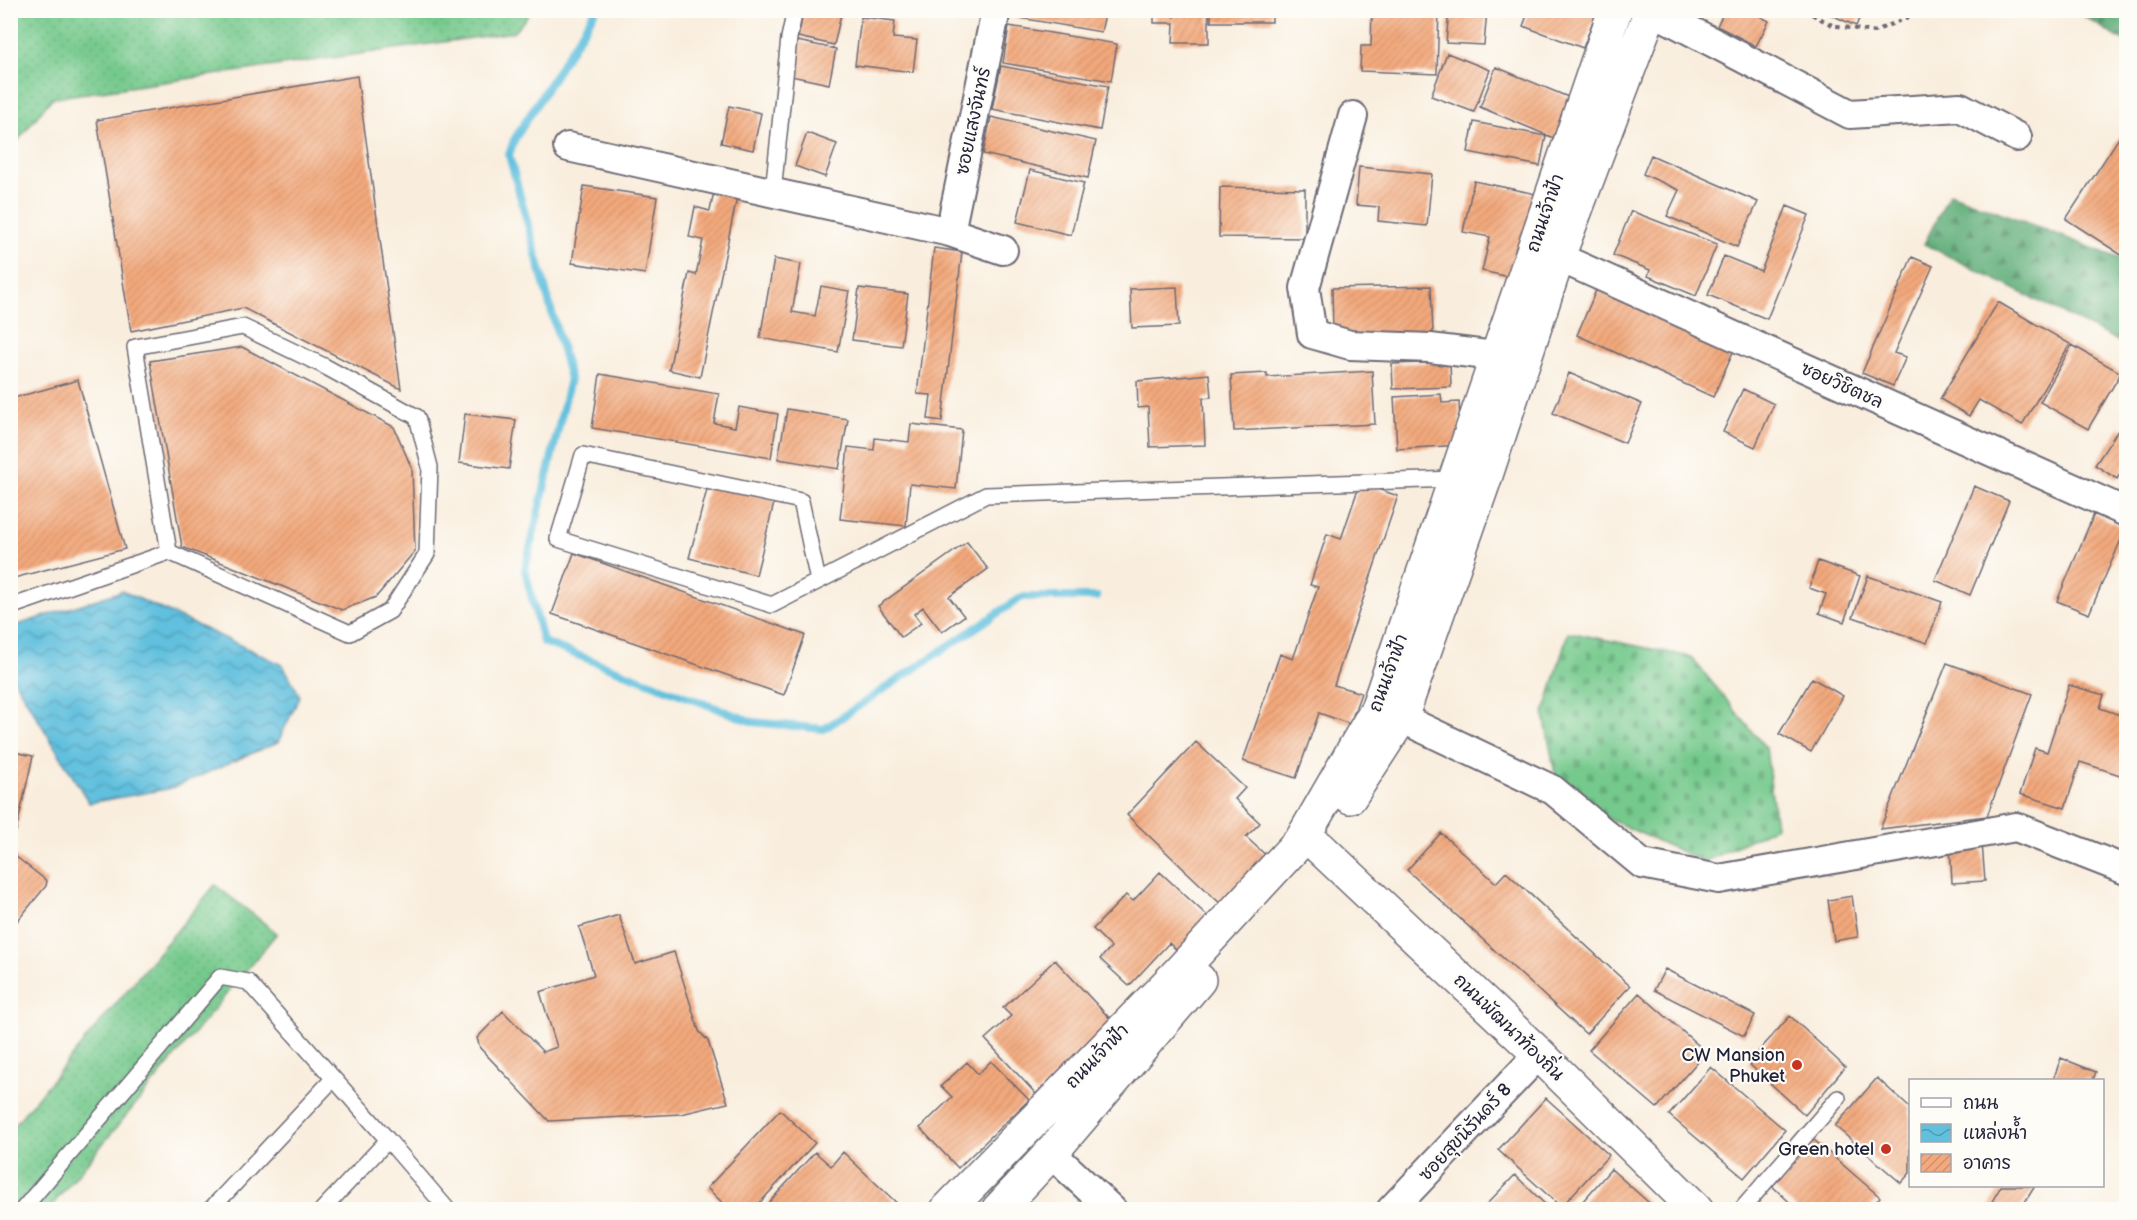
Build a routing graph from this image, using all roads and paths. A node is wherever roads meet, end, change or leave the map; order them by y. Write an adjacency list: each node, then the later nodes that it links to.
1 (795, 10): 10 (lane)
2 (996, 10): 11 (street, ซอยแสงจันทร์)
3 (1615, 10): 14 (main road, ถนนเจ้าฟ้า)
4 (1651, 10): 8 (street); 13 (main road, ถนนเจ้าฟ้า)
5 (1804, 10): 6 (path)
6 (1925, 10)
7 (1353, 116): 14 (street)
8 (2017, 137)
9 (568, 147): 10 (street)
10 (773, 192): 11 (street)
11 (951, 232): 12 (street)
12 (1003, 250)
13 (1558, 257): 16 (street, ซอยวิชิตชล); 20 (main road, ถนนเจ้าฟ้า)
14 (1495, 356): 15 (main road, ถนนเจ้าฟ้า)
15 (1455, 479): 18 (lane); 32 (main road, ถนนเจ้าฟ้า)
16 (2127, 512)
17 (169, 552): 17 (lane); 19 (lane)
18 (818, 581): 18 (lane)
19 (10, 607)
20 (1401, 718): 21 (main road, ถนนเจ้าฟ้า); 22 (street)
21 (1319, 847): 23 (main road, ถนนพัฒนาท้องถิ่น); 27 (main road, ถนนเจ้าฟ้า)
22 (2127, 870)
23 (1539, 1054): 35 (street, ซอยสุขนิรันดร์ 8); 36 (main road, ถนนพัฒนาท้องถิ่น)
24 (333, 1079): 26 (lane); 28 (lane); 29 (lane)
25 (1838, 1098): 37 (lane)
26 (388, 1140): 30 (lane); 31 (lane)
27 (1051, 1153): 33 (main road, ถนนเจ้าฟ้า); 34 (street)
28 (22, 1209)
29 (210, 1209)
30 (322, 1209)
31 (448, 1209)
32 (947, 1209)
33 (998, 1209)
34 (1112, 1209)
35 (1391, 1209)
36 (1697, 1209)
37 (1741, 1209)

